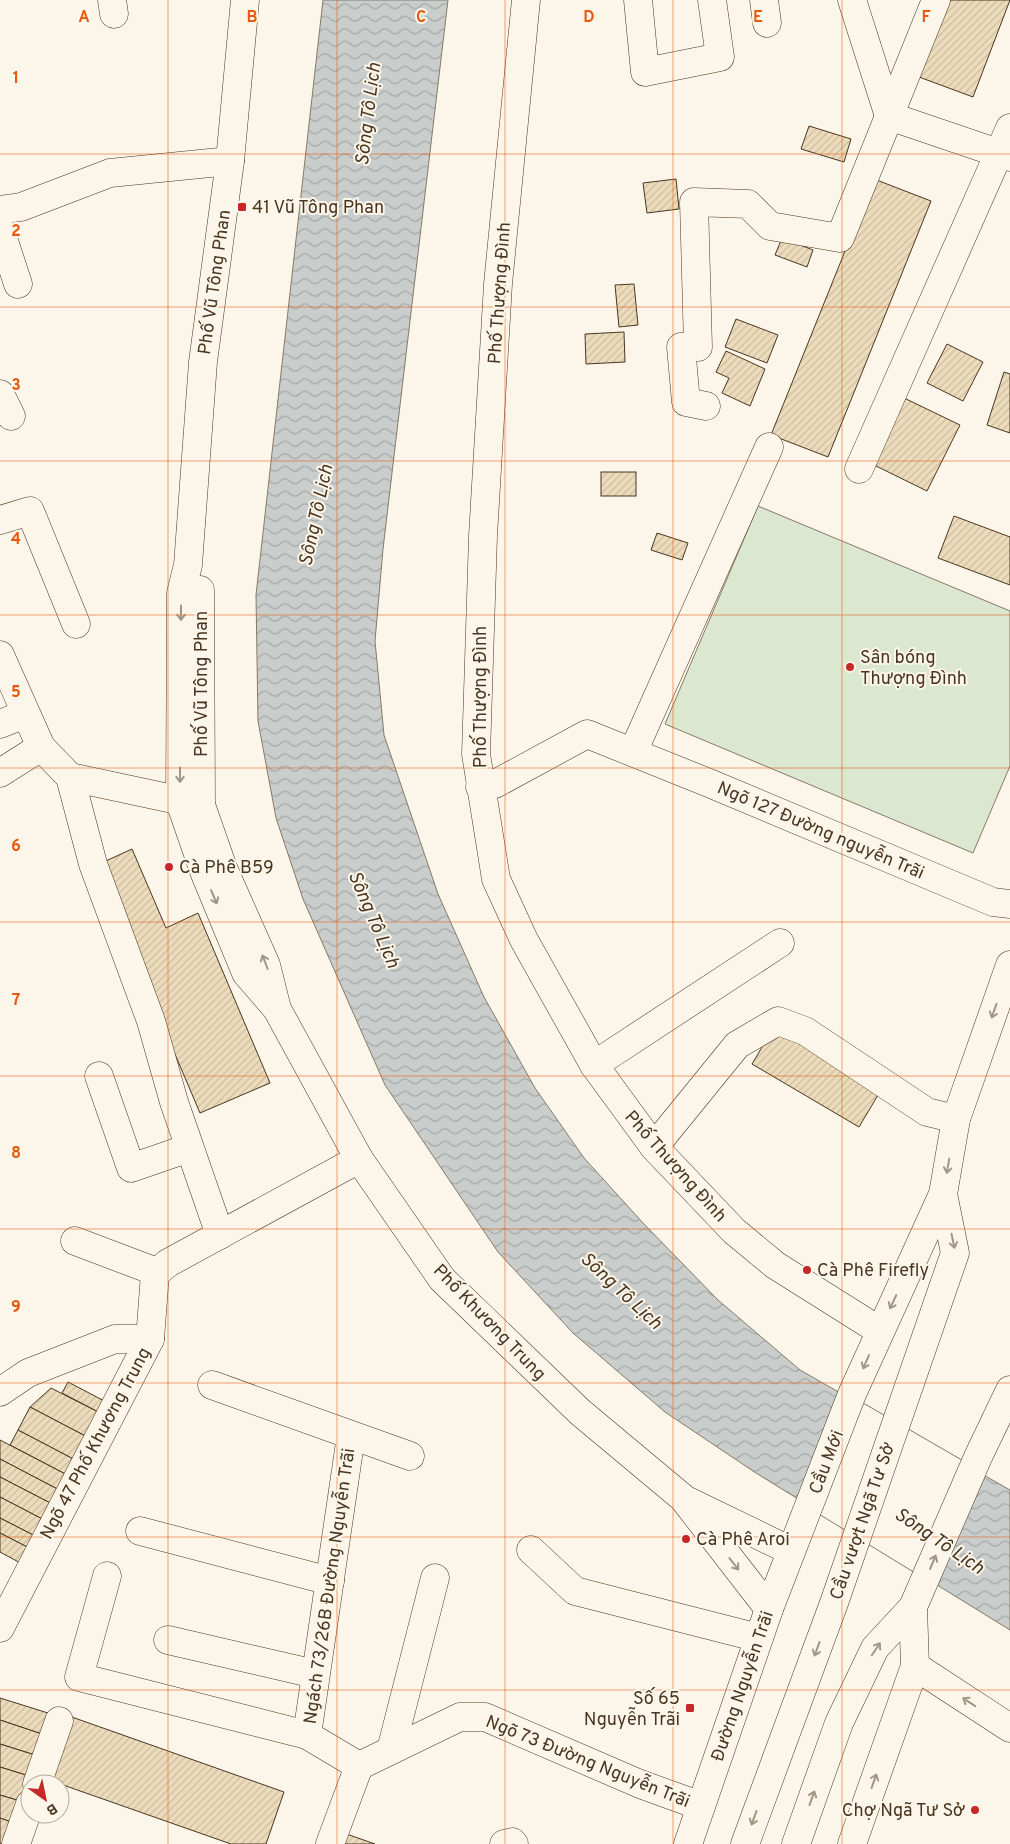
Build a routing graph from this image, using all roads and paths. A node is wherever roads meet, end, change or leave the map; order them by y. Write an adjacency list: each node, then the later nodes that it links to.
1 (245, 0): 10 (main road, Phố Vũ Tông Phan)
2 (526, 0): 26 (main road, Phố Thượng Đình)
3 (638, 0): 4 (main road)
4 (712, 0)
5 (852, 0): 7 (main road)
6 (936, 0): 7 (main road)
7 (889, 116): 9 (main road); 14 (main road)
8 (1010, 128): 9 (main road)
9 (1005, 155): 16 (main road)
10 (230, 161): 11 (main road); 27 (main road, Phố Vũ Tông Phan)
11 (10, 208)
12 (0, 229): 13 (main road)
13 (18, 284)
14 (706, 406)
15 (769, 447): 23 (main road)
16 (860, 469)
17 (0, 520): 18 (main road)
18 (76, 624)
19 (0, 655): 20 (main road)
20 (26, 714): 21 (main road); 22 (main road)
21 (0, 724)
22 (41, 747): 24 (main road); 25 (main road)
23 (633, 752): 26 (main road, Ngõ 127 Đường nguyễn Trãi); 28 (main road, Ngõ 127 Đường nguyễn Trãi)
24 (0, 774)
25 (70, 777): 27 (main road); 35 (main road)
26 (480, 787): 31 (main road, Phố Thượng Đình)
27 (190, 804): 36 (main road, Phố Khương Trung)
28 (1010, 904)
29 (780, 943): 31 (main road)
30 (1010, 965): 33 (main road, one-way to 33)
31 (594, 1066): 34 (main road, Phố Thượng Đình)
32 (100, 1076): 35 (main road)
33 (956, 1119): 34 (main road); 37 (main road, one-way to 37)
34 (654, 1147): 41 (main road, Phố Thượng Đình)
35 (189, 1148): 38 (main road)
36 (359, 1159): 38 (main road); 48 (main road, Phố Khương Trung)
37 (943, 1194): 41 (main road, one-way to 41); 75 (main road, Cầu vượt Ngã Tư Sở, one-way to 75)
38 (220, 1235): 40 (main road)
39 (75, 1242): 40 (main road)
40 (157, 1272): 42 (main road, Ngõ 47 Phố Khương Trung)
41 (880, 1331): 50 (main road, Cầu Mới, one-way to 50)
42 (150, 1339): 44 (main road); 57 (main road, Ngõ 47 Phố Khương Trung)
43 (212, 1385): 46 (main road)
44 (0, 1392)
45 (1007, 1405): 55 (main road, one-way to 45)
46 (352, 1436): 47 (main road); 54 (main road, Ngách 73/26B Đường Nguyễn Trãi)
47 (410, 1456)
48 (682, 1498): 50 (main road, Phố Khương Trung); 56 (main road, Phố Khương Trung, one-way to 56)
49 (140, 1532): 54 (main road)
50 (796, 1541): 56 (main road, Đường Nguyễn Trãi)
51 (531, 1550): 58 (main road)
52 (107, 1576): 64 (main road)
53 (435, 1578): 65 (main road)
54 (330, 1581): 61 (main road, Ngách 73/26B Đường Nguyễn Trãi)
55 (913, 1607): 60 (main road); 76 (main road, one-way to 55)
56 (769, 1609): 58 (main road, Đường Nguyễn Trãi)
57 (0, 1628)
58 (759, 1638): 68 (main road, Đường Nguyễn Trãi)
59 (168, 1640): 61 (main road)
60 (915, 1666): 63 (main road, one-way to 60); 77 (main road, one-way to 60)
61 (315, 1674): 64 (main road, Ngách 73/26B Đường Nguyễn Trãi)
62 (59, 1721): 67 (main road)
63 (1010, 1728)
64 (307, 1735): 66 (main road)
65 (391, 1750): 66 (main road, Ngõ 73 Đường Nguyễn Trãi); 68 (main road, Ngõ 73 Đường Nguyễn Trãi)
66 (359, 1766): 71 (main road)
67 (40, 1774)
68 (701, 1806): 74 (main road, Đường Nguyễn Trãi)
69 (23, 1824): 70 (main road)
70 (16, 1844)
71 (330, 1844)
72 (504, 1844): 73 (main road)
73 (514, 1844)
74 (688, 1844)
75 (745, 1844)
76 (796, 1844)
77 (852, 1844)

